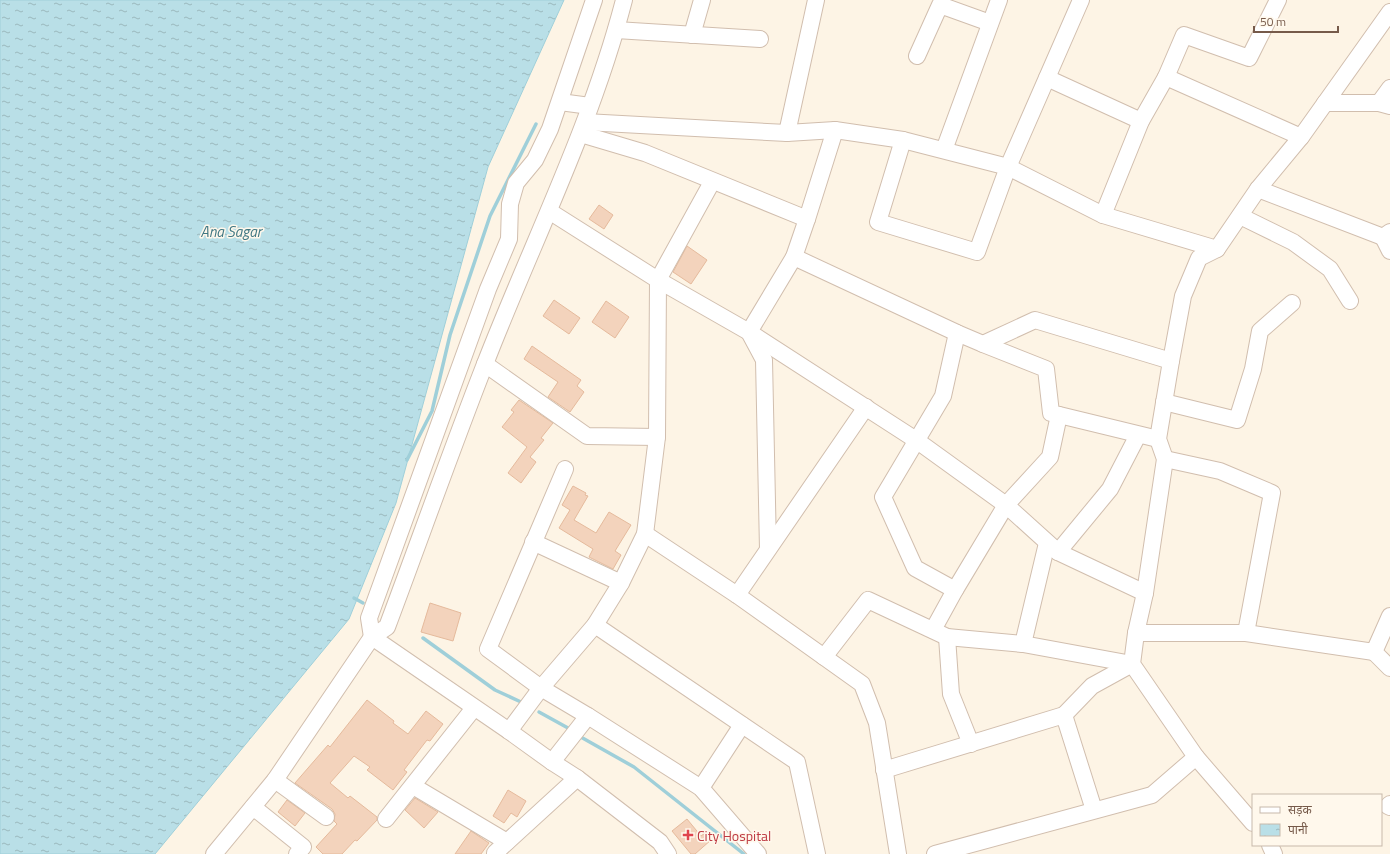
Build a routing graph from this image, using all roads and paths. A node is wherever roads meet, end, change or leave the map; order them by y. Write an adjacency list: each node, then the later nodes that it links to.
1 (594, 0): 17 (street)
2 (624, 0): 10 (street)
3 (702, 0): 11 (street)
4 (816, 0): 24 (street)
5 (999, 0): 9 (street)
6 (1081, 0): 14 (street)
7 (1278, 0): 15 (street)
8 (1390, 12): 18 (street)
9 (990, 23): 13 (street); 27 (street)
10 (616, 30): 11 (street); 20 (street)
11 (692, 34): 12 (street)
12 (760, 39)
13 (917, 56)
14 (1047, 78): 21 (street); 28 (street)
15 (1166, 78): 21 (street); 25 (street)
16 (1390, 88): 19 (street)
17 (560, 102): 20 (street); 66 (street)
18 (1325, 103): 19 (street); 25 (street)
19 (1384, 105)
20 (590, 106): 22 (street)
21 (1141, 121): 32 (street)
22 (583, 128): 24 (street); 29 (street); 31 (street)
23 (835, 130): 24 (street); 26 (street); 34 (street)
24 (787, 133)
25 (1300, 137): 30 (street)
26 (903, 140): 27 (street); 28 (street)
27 (944, 150): 28 (street)
28 (1008, 167): 32 (street)
29 (712, 182): 34 (street); 38 (street)
30 (1258, 189): 33 (street); 35 (street)
31 (549, 211): 38 (street); 45 (street)
32 (1103, 215): 36 (street)
33 (1240, 216): 36 (street); 39 (street)
34 (807, 219): 37 (street)
35 (1388, 240)
36 (1198, 251): 44 (street)
37 (794, 257): 41 (street); 42 (street)
38 (658, 280): 41 (street); 50 (street)
39 (1350, 301)
40 (1292, 303): 46 (street)
41 (749, 332): 47 (street); 57 (street)
42 (956, 333): 43 (street); 52 (street)
43 (983, 344): 44 (street); 48 (street)
44 (1171, 361): 46 (street)
45 (485, 364): 50 (street); 67 (street)
46 (1164, 402): 51 (street)
47 (866, 407): 52 (street); 56 (street)
48 (1059, 415): 49 (street); 55 (street)
49 (1138, 435): 51 (street); 60 (street)
50 (657, 437): 58 (street)
51 (1158, 439): 53 (street)
52 (916, 440): 55 (street); 63 (street)
53 (1165, 459): 64 (street); 71 (street)
54 (565, 469): 59 (street)
55 (1006, 506): 60 (street); 63 (street)
56 (796, 508): 57 (street); 61 (street)
57 (767, 521): 61 (street)
58 (645, 534): 62 (street); 65 (street)
59 (533, 542): 62 (street); 79 (street)
60 (1053, 547): 64 (street); 74 (street)
61 (768, 549): 65 (street)
62 (621, 583): 69 (street)
63 (955, 590): 72 (street)
64 (1145, 593): 70 (street)
65 (737, 595): 76 (street)
66 (377, 597): 67 (street); 73 (street)
67 (395, 607): 73 (street)
68 (1390, 616): 75 (street)
69 (595, 625): 79 (street); 83 (street)
70 (1136, 633): 71 (street); 77 (street)
71 (1246, 633): 75 (street)
72 (940, 634): 74 (street); 76 (street); 85 (street)
73 (372, 637): 80 (street); 90 (street)
74 (1023, 644): 77 (street)
75 (1374, 652): 78 (street)
76 (824, 657): 88 (street)
77 (1132, 664): 81 (street); 86 (street)
78 (1390, 668)
79 (541, 688): 82 (street); 84 (street)
80 (474, 708): 84 (street); 91 (street)
81 (1064, 715): 85 (street); 96 (street)
82 (588, 716): 87 (street); 92 (street)
83 (742, 724): 92 (street); 106 (street)
84 (509, 731): 87 (street)
85 (971, 744): 88 (street)
86 (1196, 757): 96 (street); 99 (street)
87 (552, 762): 89 (street)
88 (884, 770): 107 (street)
89 (577, 778): 100 (street); 104 (street)
90 (275, 780): 94 (street); 97 (street)
91 (413, 786): 98 (street); 100 (street)
92 (701, 788): 105 (street)
93 (1390, 804): 95 (street)
94 (253, 807): 102 (street); 103 (street)
95 (1390, 807)
96 (1094, 810): 108 (street)
97 (326, 817)
98 (386, 819)
99 (1252, 822)
100 (501, 838): 101 (street)
101 (496, 853)
102 (214, 854)
103 (297, 854)
104 (668, 854)
105 (758, 854)
106 (817, 854)
107 (898, 854)
108 (935, 854)

